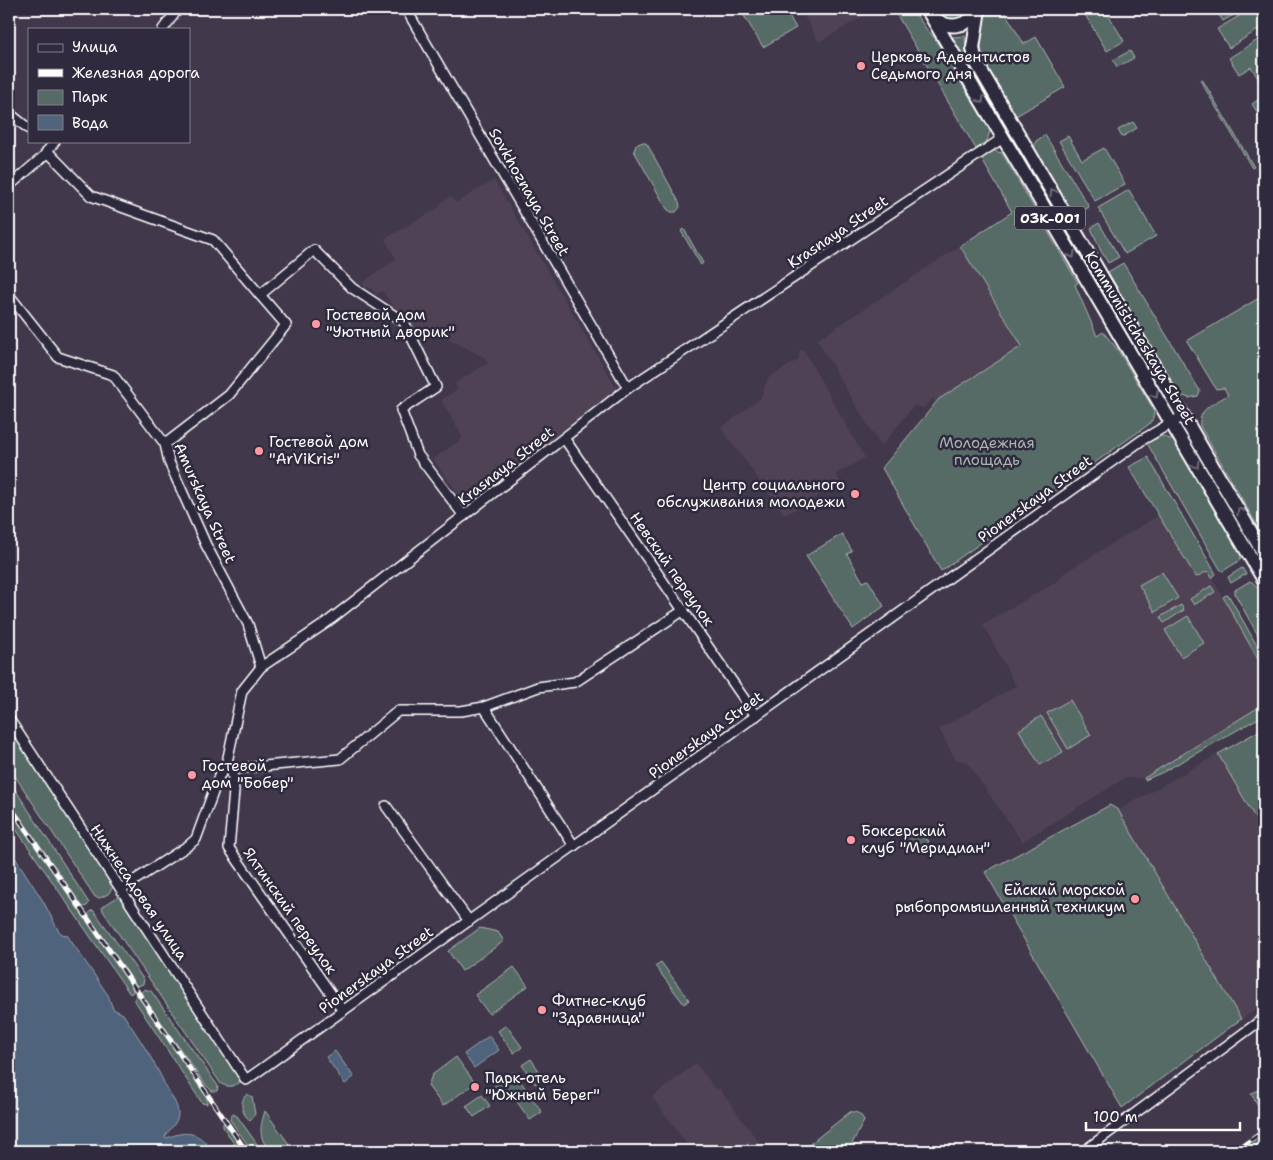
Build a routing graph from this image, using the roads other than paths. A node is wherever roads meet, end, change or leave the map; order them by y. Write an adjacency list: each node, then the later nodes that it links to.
1 (178, 9): 5 (street)
2 (406, 9): 13 (street, Sovkhoznaya Street)
3 (979, 9): 4 (main road, 03К-001); 14 (main road, Kommunisticheskaya Street / 03К-001, one-way to 3)
4 (928, 10): 8 (main road, Kommunisticheskaya Street / 03К-001, one-way to 8)
5 (164, 28)
6 (9, 113): 7 (street)
7 (28, 128)
8 (1003, 138): 13 (street, Krasnaya Street); 15 (main road, Kommunisticheskaya Street / 03К-001, one-way to 15)
9 (49, 145): 10 (street); 12 (street)
10 (9, 186)
11 (9, 295): 17 (street, Amurskaya Street)
12 (260, 295): 17 (street); 18 (street)
13 (628, 388): 16 (street, Krasnaya Street)
14 (1183, 416): 15 (street, Pionerskaya Street); 19 (main road, Kommunisticheskaya Street / 03К-001, one-way to 14)
15 (1171, 423): 20 (main road, Kommunisticheskaya Street / 03К-001, one-way to 20); 24 (street, Pionerskaya Street)
16 (564, 438): 18 (street, Krasnaya Street); 21 (street, Невский переулок)
17 (165, 444): 22 (street, Amurskaya Street)
18 (464, 516): 22 (street, Krasnaya Street)
19 (1264, 551)
20 (1264, 580)
21 (684, 610): 23 (street); 24 (street, Невский переулок)
22 (260, 667): 26 (street, Krasnaya Street)
23 (484, 707): 26 (street); 28 (street)
24 (756, 716): 28 (street, Pionerskaya Street)
25 (9, 719): 29 (street, Нижнесадовая улица)
26 (229, 768): 29 (street, Krasnaya Street); 31 (street, Ялтинский переулок)
27 (386, 806): 30 (street)
28 (574, 846): 30 (street, Pionerskaya Street)
29 (121, 890): 33 (street, Нижнесадовая улица)
30 (469, 921): 31 (street, Pionerskaya Street)
31 (343, 1011): 33 (street, Pionerskaya Street)
32 (1264, 1018): 34 (street)
33 (246, 1080)
34 (1084, 1151)

